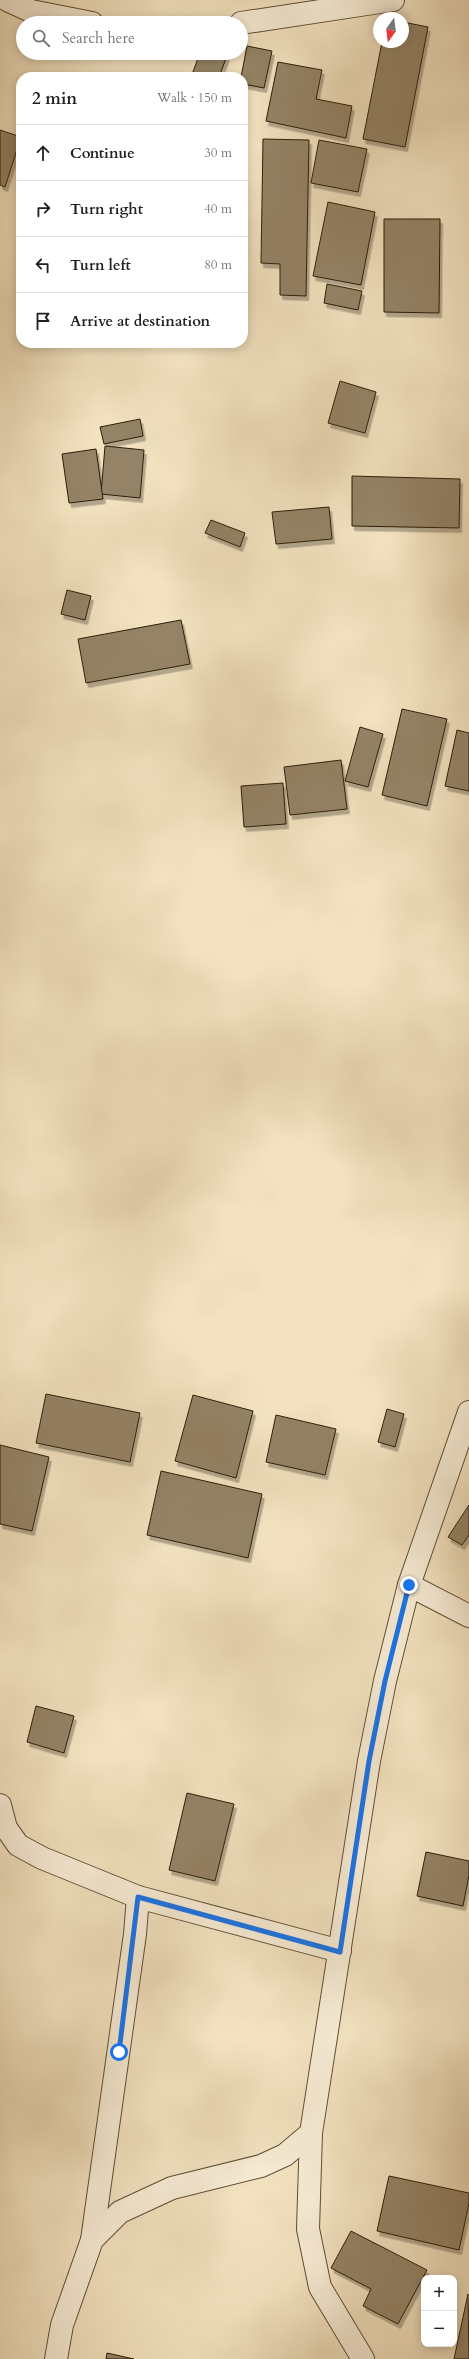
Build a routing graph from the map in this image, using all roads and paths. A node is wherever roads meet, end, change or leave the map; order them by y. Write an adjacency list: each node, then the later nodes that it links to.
1 (7, 0): 3 (street)
2 (393, 0): 4 (street)
3 (56, 16)
4 (248, 22)
5 (469, 1412): 6 (street)
6 (409, 1585): 7 (street); 10 (street)
7 (469, 1616)
8 (0, 1805): 9 (street)
9 (138, 1897): 10 (street); 12 (street)
10 (340, 1952): 11 (street)
11 (311, 2133): 12 (street); 14 (street)
12 (92, 2240): 13 (street)
13 (56, 2359)
14 (363, 2359)

